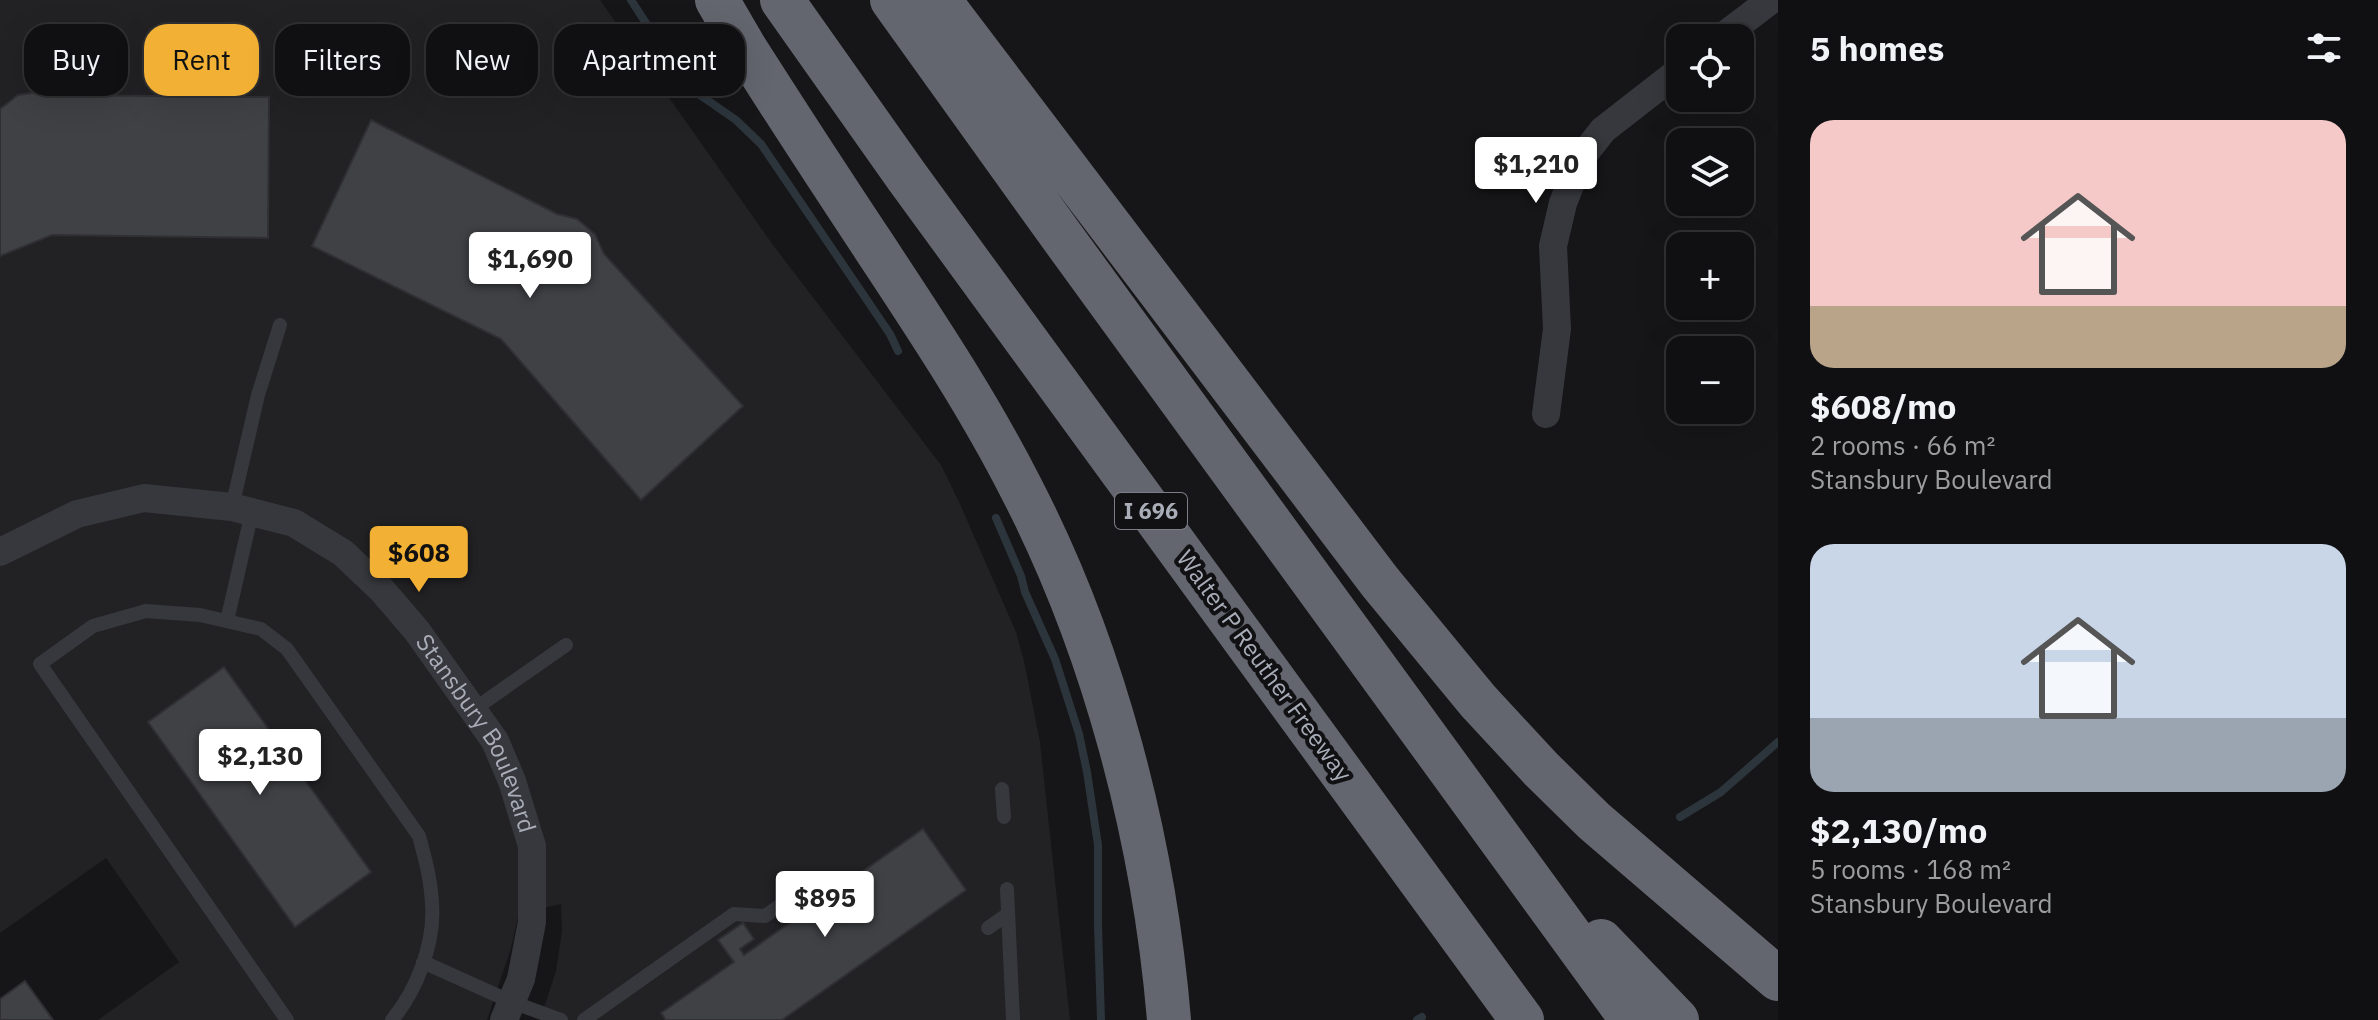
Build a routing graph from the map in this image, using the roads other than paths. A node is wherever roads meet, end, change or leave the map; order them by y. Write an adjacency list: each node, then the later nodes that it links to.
1 (717, 0): 30 (highway)
2 (782, 0): 31 (highway, Walter P Reuther Freeway / I 696)
3 (892, 0): 17 (highway)
4 (939, 0): 23 (highway)
5 (1771, 0): 6 (street)
6 (1739, 24)
7 (1666, 81): 9 (street)
8 (280, 325): 10 (lane)
9 (1546, 414)
10 (242, 509): 11 (street, Stansbury Boulevard); 12 (lane); 14 (street, Stansbury Boulevard)
11 (0, 552)
12 (227, 621): 22 (lane); 26 (lane)
13 (566, 645): 14 (lane)
14 (473, 710): 24 (street, Stansbury Boulevard)
15 (1002, 789): 16 (lane)
16 (1004, 817)
17 (1489, 824): 32 (highway); 33 (highway)
18 (1007, 889): 20 (lane)
19 (794, 896): 25 (lane)
20 (1008, 914): 21 (lane); 29 (lane)
21 (988, 928)
22 (423, 962): 24 (lane); 27 (lane)
23 (1778, 979)
24 (508, 1011): 28 (lane)
25 (587, 1019)
26 (287, 1020)
27 (392, 1020)
28 (561, 1020)
29 (1013, 1020)
30 (1169, 1020)
31 (1522, 1020)
32 (1632, 1020)
33 (1677, 1020)

